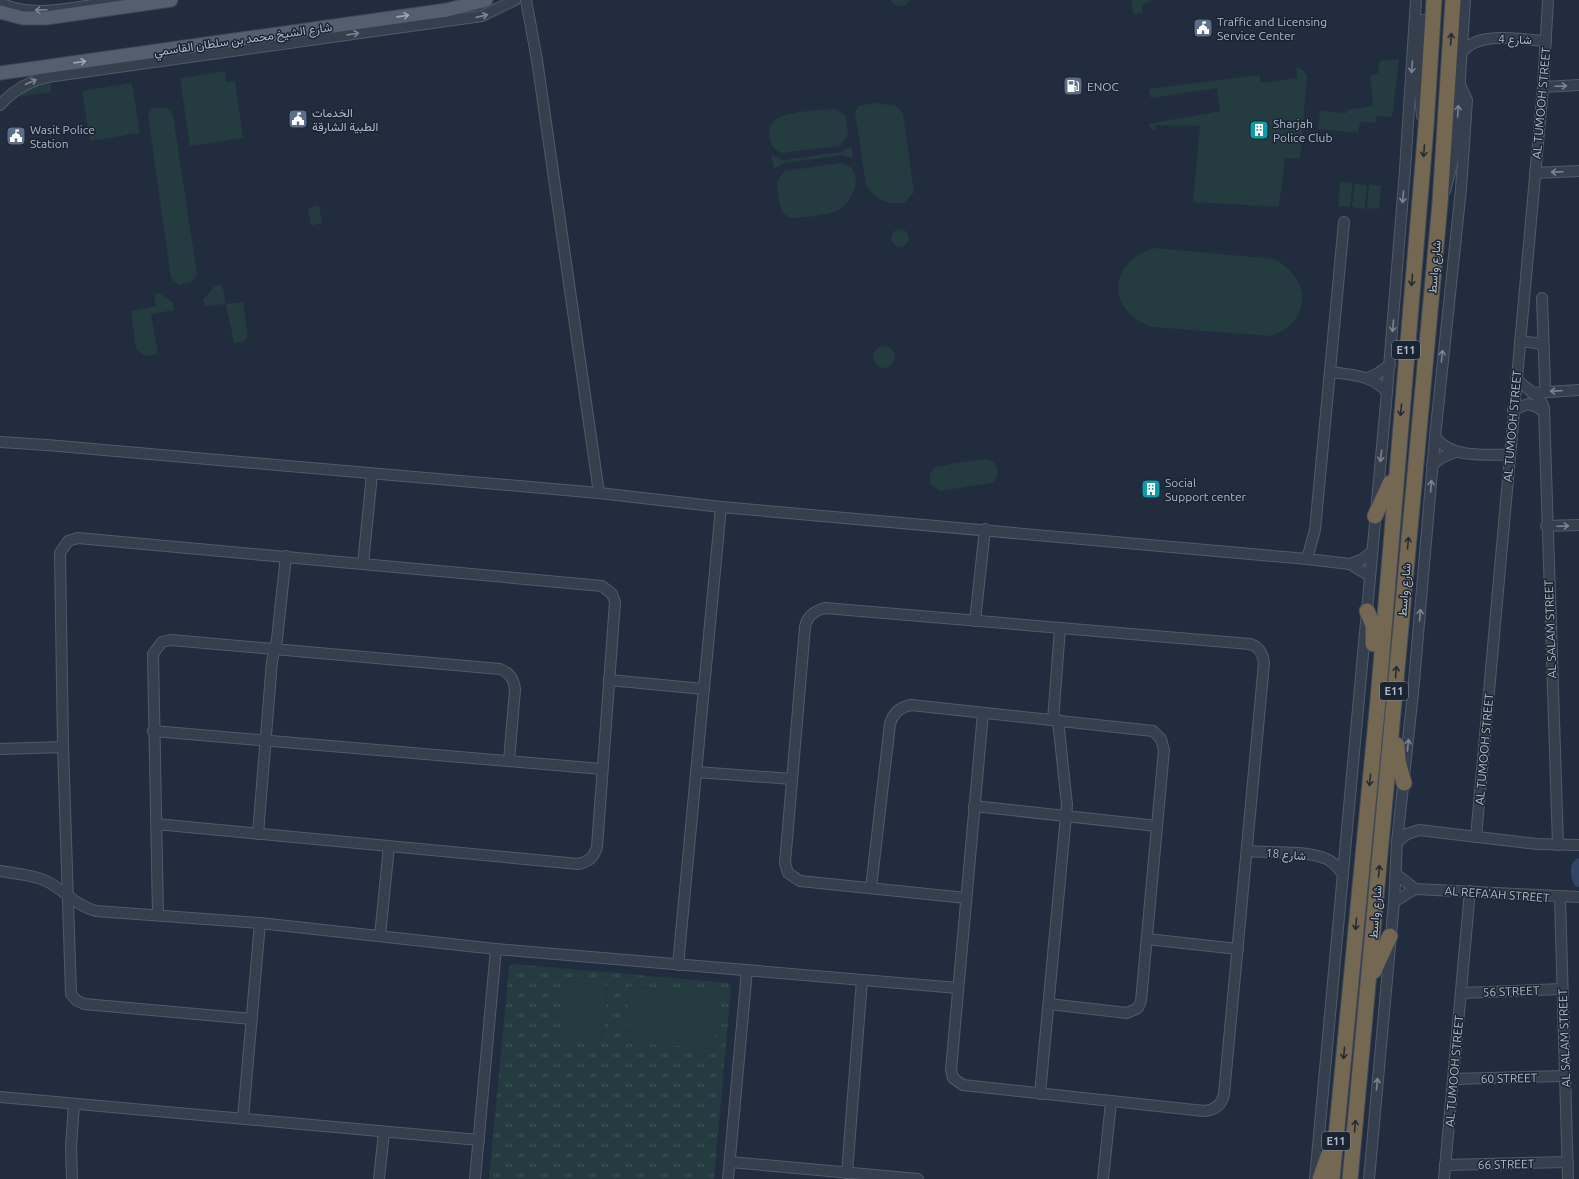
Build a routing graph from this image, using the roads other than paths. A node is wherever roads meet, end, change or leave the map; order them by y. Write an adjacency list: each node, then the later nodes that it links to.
1 (122, 0): 12 (street, one-way to 12)
2 (171, 0): 13 (main road)
3 (486, 0): 20 (main road, شارع الشيخ محمد بن سلطان القاسمي, one-way to 3)
4 (515, 0): 24 (street, one-way to 4)
5 (526, 0): 50 (street)
6 (1416, 0): 15 (street)
7 (1423, 0): 14 (street)
8 (1434, 0): 25 (highway, شارع واسط / E11)
9 (1453, 0): 28 (highway, شارع واسط / E11, one-way to 9)
10 (1465, 0): 16 (street)
11 (1550, 0): 18 (street, AL TUMOOH STREET)
12 (0, 3)
13 (0, 12)
14 (1422, 14): 15 (street); 25 (street)
15 (1416, 22): 33 (street, one-way to 33)
16 (1463, 27): 17 (street, شارع 4); 19 (street)
17 (1485, 38): 18 (street, شارع 4); 19 (street, شارع 4)
18 (1546, 41): 23 (street, AL TUMOOH STREET)
19 (1462, 52): 21 (street)
20 (0, 73)
21 (1460, 85): 28 (street, one-way to 21); 43 (street, one-way to 21)
22 (1579, 85): 23 (street, one-way to 22)
23 (1543, 87): 27 (street, AL TUMOOH STREET)
24 (0, 105)
25 (1426, 127): 48 (highway, شارع واسط / E11, one-way to 48)
26 (1579, 171): 27 (street, one-way to 27)
27 (1535, 172): 31 (street, AL TUMOOH STREET)
28 (1440, 203): 68 (highway, شارع واسط / E11, one-way to 28)
29 (1344, 222): 34 (street)
30 (1542, 298): 32 (street)
31 (1520, 341): 32 (street); 36 (street, AL TUMOOH STREET)
32 (1544, 344): 37 (street)
33 (1390, 365): 35 (street); 39 (street)
34 (1331, 372): 35 (street); 58 (street)
35 (1367, 378): 39 (street)
36 (1516, 378): 40 (street); 41 (street, AL TUMOOH STREET)
37 (1545, 384)
38 (1579, 390): 40 (street, one-way to 40)
39 (1387, 392): 52 (street, one-way to 52)
40 (1532, 392): 42 (street)
41 (1514, 410): 42 (street); 46 (street, AL TUMOOH STREET)
42 (1544, 412): 54 (street, AL SALAM STREET)
43 (1435, 436): 45 (street); 47 (street)
44 (0, 442): 49 (street)
45 (1456, 452): 46 (street); 47 (street)
46 (1509, 455): 88 (street, AL TUMOOH STREET)
47 (1432, 465): 80 (street, one-way to 47)
48 (1396, 469): 52 (highway); 69 (highway, شارع واسط / E11)
49 (372, 474): 50 (street); 59 (street)
50 (599, 493): 51 (street)
51 (721, 507): 55 (street); 67 (street)
52 (1375, 516): 56 (street)
53 (1579, 525): 54 (street, one-way to 53)
54 (1546, 526): 92 (street, AL SALAM STREET)
55 (985, 529): 58 (street); 63 (street)
56 (1372, 552): 60 (street); 61 (street)
57 (286, 556): 59 (street); 65 (street); 74 (street)
58 (1307, 559): 60 (street)
59 (363, 564): 66 (street)
60 (1350, 564): 61 (street)
61 (1370, 576): 62 (street)
62 (1367, 611): 69 (highway); 91 (street)
63 (975, 621): 64 (street); 79 (street)
64 (1060, 628): 71 (street); 94 (street)
65 (275, 649): 72 (street); 73 (street); 76 (street)
66 (609, 680): 67 (street); 77 (street)
67 (704, 689): 78 (street)
68 (1394, 694): 80 (highway); 117 (highway, شارع واسط / E11, one-way to 68)
69 (1378, 700): 128 (highway, شارع واسط / E11, one-way to 128)
70 (983, 712): 71 (street); 81 (street); 99 (street)
71 (1056, 720): 83 (street); 85 (street)
72 (153, 731): 73 (street); 84 (street)
73 (265, 741): 76 (street); 87 (street)
74 (63, 747): 75 (street); 102 (street)
75 (0, 749)
76 (509, 761): 77 (street)
77 (602, 769): 93 (street)
78 (697, 772): 79 (street); 114 (street)
79 (792, 779): 99 (street)
80 (1404, 783): 82 (street)
81 (974, 806): 83 (street); 103 (street)
82 (1400, 814): 86 (street); 89 (street)
83 (1066, 816): 85 (street); 121 (street)
84 (156, 824): 87 (street); 107 (street)
85 (1157, 826): 111 (street)
86 (1419, 830): 88 (street); 89 (street)
87 (258, 834): 93 (street)
88 (1476, 836): 92 (street)
89 (1397, 842): 98 (street)
90 (1579, 844): 92 (street)
91 (1346, 845): 95 (street); 97 (street)
92 (1558, 845)
93 (389, 846): 109 (street)
94 (1247, 851): 95 (street, شارع 18); 113 (street)
95 (1325, 858): 97 (street)
96 (0, 871): 102 (street)
97 (1343, 874): 144 (street)
98 (1396, 874): 100 (street); 106 (street)
99 (872, 888): 103 (street)
100 (1415, 889): 101 (street, AL REFA'AH STREET); 106 (street)
101 (1470, 891): 104 (street, AL REFA'AH STREET); 120 (street, AL TUMOOH STREET)
102 (67, 896): 107 (street); 122 (street)
103 (966, 898): 118 (street)
104 (1560, 898): 105 (street, AL REFA'AH STREET); 119 (street, AL SALAM STREET)
105 (1579, 898)
106 (1394, 902): 110 (street)
107 (158, 915): 108 (street)
108 (260, 923): 109 (street); 122 (street)
109 (380, 936): 112 (street)
110 (1390, 936): 117 (highway); 148 (street, one-way to 110)
111 (1147, 940): 113 (street); 121 (street)
112 (496, 949): 114 (street); 132 (street)
113 (1238, 949): 127 (street)
114 (678, 965): 115 (street)
115 (747, 970): 116 (street); 133 (street)
116 (862, 980): 118 (street); 136 (street)
117 (1368, 987): 147 (highway, شارع واسط / E11, one-way to 117)
118 (958, 988): 125 (street)
119 (1562, 989): 120 (street, 56 STREET); 123 (street, AL SALAM STREET)
120 (1461, 993): 124 (street, AL TUMOOH STREET)
121 (1049, 1004): 125 (street)
122 (252, 1020): 130 (street)
123 (1565, 1076): 124 (street, 60 STREET); 134 (street, AL SALAM STREET)
124 (1453, 1079): 135 (street, AL TUMOOH STREET)
125 (1040, 1094): 127 (street)
126 (0, 1097): 129 (street)
127 (1111, 1102): 143 (street)
128 (1339, 1103): 145 (highway); 146 (highway, شارع واسط / E11)
129 (74, 1104): 130 (street); 138 (street)
130 (243, 1118): 131 (street)
131 (384, 1132): 132 (street); 139 (street)
132 (479, 1140): 140 (street)
133 (730, 1162): 137 (street); 141 (street)
134 (1568, 1162): 135 (street, 66 STREET); 150 (street, AL SALAM STREET)
135 (1445, 1165): 149 (street, AL TUMOOH STREET)
136 (847, 1173): 137 (street); 142 (street)
137 (804, 1174)
138 (72, 1179)
139 (379, 1179)
140 (475, 1179)
141 (728, 1179)
142 (918, 1179)
143 (1103, 1179)
144 (1315, 1179)
145 (1320, 1179)
146 (1332, 1179)
147 (1350, 1179)
148 (1369, 1179)
149 (1444, 1179)
150 (1568, 1179)

